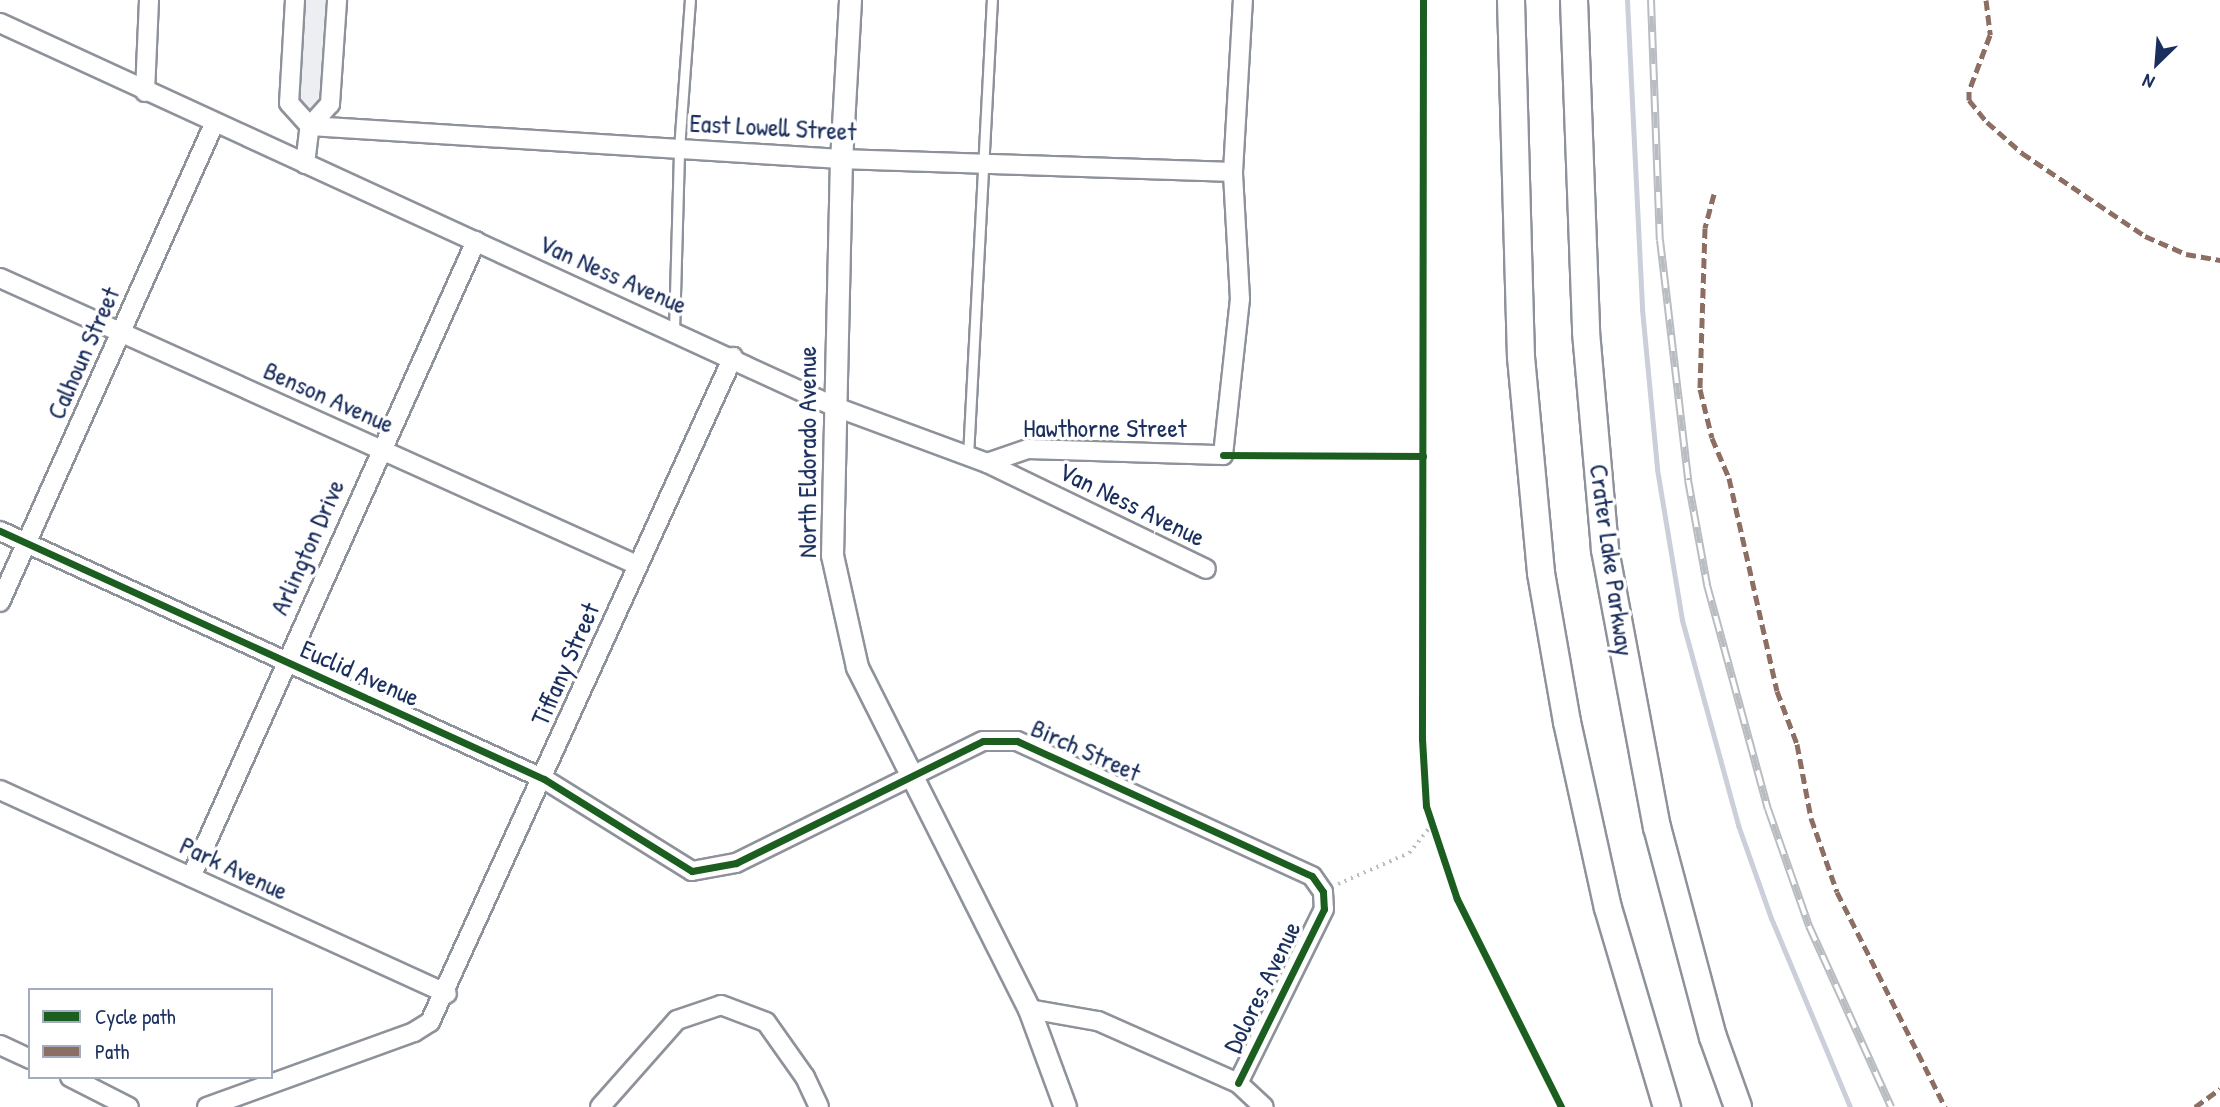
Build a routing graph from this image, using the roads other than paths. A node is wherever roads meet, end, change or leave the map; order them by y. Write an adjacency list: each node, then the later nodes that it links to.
1 (149, 0): 11 (street)
2 (295, 0): 13 (street)
3 (337, 0): 13 (street)
4 (690, 0): 14 (lane)
5 (850, 0): 15 (street, North Eldorado Avenue)
6 (992, 0): 16 (lane)
7 (1243, 0): 18 (street)
8 (1511, 0): 52 (main road)
9 (1573, 0): 53 (main road, Crater Lake Parkway)
10 (0, 23): 11 (street, Van Ness Avenue)
11 (145, 92): 12 (street, Van Ness Avenue)
12 (214, 124): 17 (street, Van Ness Avenue); 22 (street, Calhoun Street)
13 (310, 126): 14 (street, East Lowell Street); 17 (street)
14 (679, 149): 15 (street, East Lowell Street); 21 (lane)
15 (841, 159): 16 (street, East Lowell Street); 24 (street, North Eldorado Avenue)
16 (985, 163): 18 (street, East Lowell Street); 26 (lane)
17 (305, 164): 19 (street, Van Ness Avenue)
18 (1233, 172): 27 (street, Hawthorne Street)
19 (476, 241): 21 (street, Van Ness Avenue); 25 (street, Arlington Drive)
20 (0, 278): 22 (street, Benson Avenue)
21 (674, 331): 23 (street, Van Ness Avenue)
22 (120, 333): 25 (street, Benson Avenue); 29 (street, Calhoun Street)
23 (733, 357): 24 (street, Van Ness Avenue); 30 (street, Tiffany Street)
24 (834, 406): 26 (street, Van Ness Avenue); 34 (street, North Eldorado Avenue)
25 (380, 448): 30 (street, Benson Avenue); 33 (street, Arlington Drive)
26 (968, 456): 27 (street, Van Ness Avenue)
27 (988, 463): 31 (street, Van Ness Avenue)
28 (0, 531): 29 (street, Euclid Avenue)
29 (27, 544): 32 (street, Calhoun Street); 33 (street, Euclid Avenue)
30 (637, 565): 35 (street, Tiffany Street)
31 (1206, 569)
32 (0, 602)
33 (285, 662): 35 (street, Euclid Avenue); 38 (street, Arlington Drive)
34 (914, 773): 37 (street, Birch Street); 39 (street, Birch Street); 41 (street, North Eldorado Avenue)
35 (544, 779): 37 (street, Euclid Avenue); 40 (street, Tiffany Street)
36 (0, 790): 38 (street, Park Avenue)
37 (692, 871)
38 (191, 877): 40 (street, Park Avenue)
39 (1324, 900): 45 (street, Dolores Avenue)
40 (447, 994): 47 (street, Tiffany Street)
41 (1028, 1009): 45 (street); 50 (street, North Eldorado Avenue)
42 (0, 1045): 43 (street)
43 (28, 1058)
44 (74, 1079): 46 (street)
45 (1238, 1083): 51 (street)
46 (129, 1107)
47 (207, 1107)
48 (600, 1107): 49 (street)
49 (819, 1107)
50 (1065, 1107)
51 (1264, 1107)
52 (1667, 1107)
53 (1738, 1107)

